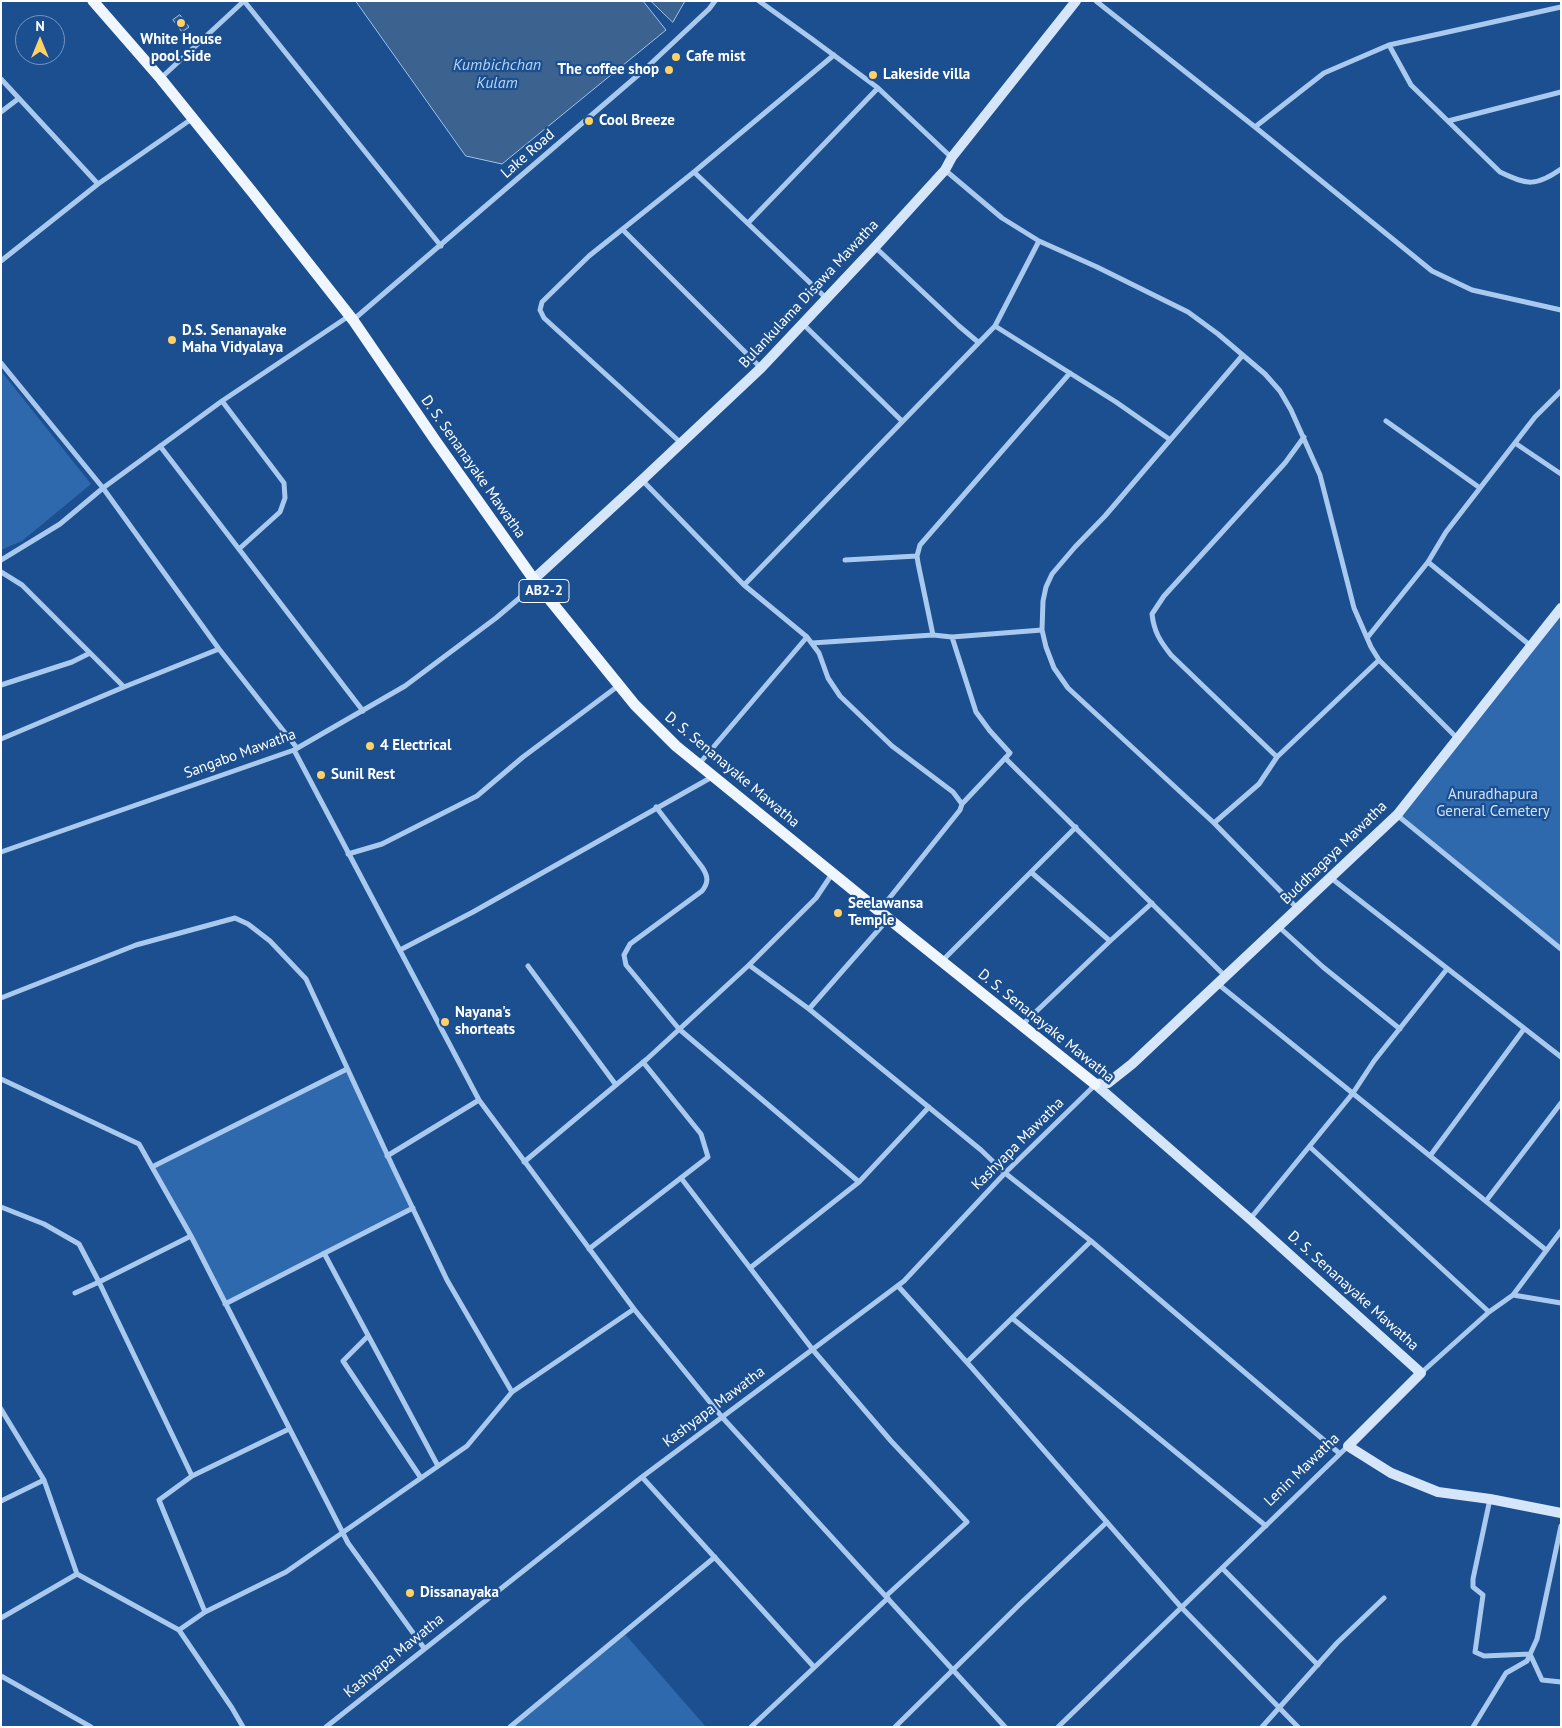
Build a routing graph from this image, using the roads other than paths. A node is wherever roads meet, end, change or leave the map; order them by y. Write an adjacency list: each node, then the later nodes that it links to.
1 (93, 1): 10 (main road, D. S. Senanayake Mawatha / AB2-2)
2 (244, 1): 10 (street); 27 (street)
3 (715, 1): 27 (street, Lake Road)
4 (759, 1): 9 (street)
5 (1076, 1): 19 (main road, Bulankulama Disawa Mawatha)
6 (1096, 1): 18 (street)
7 (1561, 7): 8 (street)
8 (1389, 45): 17 (street); 18 (street)
9 (834, 55): 12 (street); 22 (street)
10 (161, 78): 16 (main road, D. S. Senanayake Mawatha / AB2-2)
11 (1, 79): 14 (street)
12 (878, 88): 19 (street); 24 (street)
13 (1561, 92): 17 (street)
14 (18, 99): 15 (street); 23 (street)
15 (1, 112)
16 (192, 118): 23 (street); 32 (main road, D. S. Senanayake Mawatha / AB2-2)
17 (1448, 121): 20 (street)
18 (1254, 127): 31 (street)
19 (952, 157): 21 (main road, Bulankulama Disawa Mawatha)
20 (1561, 169)
21 (945, 170): 26 (street); 28 (main road, Bulankulama Disawa Mawatha)
22 (694, 172): 24 (street); 25 (street)
23 (98, 184): 29 (street)
24 (748, 223): 30 (street)
25 (623, 230): 38 (street); 47 (street)
26 (1039, 241): 34 (street); 36 (street)
27 (441, 246): 32 (street, Lake Road)
28 (875, 247): 30 (main road, Bulankulama Disawa Mawatha); 35 (street)
29 (1, 261)
30 (827, 299): 33 (main road, Bulankulama Disawa Mawatha)
31 (1561, 310)
32 (351, 318): 41 (street, Lake Road); 59 (main road, D. S. Senanayake Mawatha / AB2-2)
33 (803, 324): 38 (main road, Bulankulama Disawa Mawatha); 43 (street)
34 (995, 326): 35 (street); 39 (street)
35 (978, 342): 43 (street)
36 (1242, 356): 44 (street); 45 (street)
37 (1, 363): 51 (street)
38 (761, 368): 47 (main road, Bulankulama Disawa Mawatha)
39 (1070, 374): 45 (street); 54 (street)
40 (1561, 391): 46 (street)
41 (222, 401): 48 (street, Lake Road); 53 (street)
42 (1386, 420): 52 (street)
43 (902, 421): 60 (street)
44 (1304, 438): 66 (street); 79 (street)
45 (1170, 439): 62 (street)
46 (1515, 443): 49 (street); 52 (street)
47 (681, 444): 50 (main road, Bulankulama Disawa Mawatha)
48 (160, 446): 51 (street, Lake Road); 53 (street)
49 (1561, 474)
50 (642, 480): 59 (main road, Bulankulama Disawa Mawatha); 60 (street)
51 (103, 488): 55 (street, Lake Road); 69 (street)
52 (1480, 488): 57 (street)
53 (239, 549): 75 (street)
54 (917, 556): 56 (street); 63 (street)
55 (1, 560)
56 (845, 560)
57 (1428, 562): 66 (street); 68 (street)
58 (1, 572): 70 (street)
59 (536, 581): 73 (main road, D. S. Senanayake Mawatha / AB2-2); 75 (street, Sangabo Mawatha)
60 (744, 585): 64 (street)
61 (1561, 608): 68 (main road, Buddhagaya Mawatha)
62 (1042, 630): 65 (street); 86 (street)
63 (933, 635): 65 (street); 67 (street)
64 (807, 637): 67 (street); 81 (street)
65 (952, 637): 80 (street)
66 (1367, 638): 71 (street)
67 (812, 643): 83 (street)
68 (1531, 646): 76 (main road, Buddhagaya Mawatha)
69 (218, 649): 74 (street); 78 (street)
70 (90, 653): 72 (street); 74 (street)
71 (1379, 660): 76 (street); 79 (street)
72 (1, 685)
73 (618, 686): 81 (main road, D. S. Senanayake Mawatha / AB2-2); 89 (street)
74 (124, 687): 77 (street)
75 (363, 710): 78 (street, Sangabo Mawatha)
76 (1457, 738): 85 (main road, Buddhagaya Mawatha)
77 (1, 739)
78 (296, 749): 88 (street, Sangabo Mawatha); 89 (street)
79 (1277, 757): 86 (street)
80 (1005, 758): 83 (street); 87 (street)
81 (699, 764): 82 (main road, D. S. Senanayake Mawatha / AB2-2)
82 (713, 776): 84 (street); 90 (main road, D. S. Senanayake Mawatha / AB2-2)
83 (962, 804): 95 (street)
84 (656, 807): 99 (street); 108 (street)
85 (1397, 815): 92 (main road, Buddhagaya Mawatha); 98 (street)
86 (1214, 823): 94 (street)
87 (1076, 827): 91 (street); 93 (street)
88 (1, 852)
89 (348, 854): 99 (street)
90 (833, 874): 95 (main road, D. S. Senanayake Mawatha / AB2-2); 101 (street)
91 (1032, 874): 97 (street); 100 (street)
92 (1331, 878): 94 (main road, Buddhagaya Mawatha); 103 (street)
93 (1152, 903): 97 (street); 104 (street)
94 (1298, 909): 96 (main road, Buddhagaya Mawatha)
95 (883, 915): 100 (main road, D. S. Senanayake Mawatha / AB2-2); 106 (street)
96 (1278, 926): 104 (main road, Buddhagaya Mawatha); 109 (street)
97 (1110, 940): 107 (street)
98 (1561, 949)
99 (400, 950): 118 (street)
100 (942, 961): 107 (main road, D. S. Senanayake Mawatha / AB2-2)
101 (749, 965): 106 (street); 108 (street)
102 (528, 966): 116 (street)
103 (1447, 969): 109 (street); 110 (street)
104 (1221, 980): 115 (main road, Buddhagaya Mawatha); 117 (street)
105 (1, 998): 113 (street)
106 (809, 1009): 120 (street)
107 (1022, 1025): 115 (main road, D. S. Senanayake Mawatha / AB2-2)
108 (679, 1029): 112 (street); 128 (street)
109 (1400, 1029): 117 (street)
110 (1524, 1029): 111 (street); 123 (street)
111 (1561, 1057)
112 (643, 1062): 116 (street); 127 (street)
113 (347, 1069): 122 (street); 125 (street)
114 (1, 1079): 125 (street)
115 (1096, 1084): 126 (street, Kashyapa Mawatha); 132 (main road, D. S. Senanayake Mawatha)
116 (616, 1085): 124 (street)
117 (1353, 1094): 121 (street); 123 (street)
118 (479, 1100): 122 (street); 124 (street)
119 (1561, 1103): 129 (street)
120 (929, 1107): 126 (street); 128 (street)
121 (1310, 1147): 132 (street); 147 (street)
122 (387, 1156): 131 (street)
123 (1430, 1156): 129 (street)
124 (524, 1162): 136 (street)
125 (152, 1166): 134 (street)
126 (1005, 1173): 135 (street); 141 (street, Kashyapa Mawatha)
127 (681, 1178): 136 (street); 139 (street)
128 (859, 1182): 139 (street)
129 (1486, 1201): 137 (street)
130 (1, 1207): 140 (street)
131 (413, 1208): 138 (street); 153 (street)
132 (1250, 1219): 152 (main road, D. S. Senanayake Mawatha)
133 (1561, 1231): 137 (street, Lenin Mawatha)
134 (191, 1236): 140 (street); 145 (street)
135 (1091, 1241): 148 (street); 158 (street)
136 (590, 1249): 146 (street)
137 (1546, 1250): 143 (street, Lenin Mawatha)
138 (324, 1254): 145 (street); 149 (street)
139 (750, 1268): 150 (street)
140 (99, 1282): 142 (street); 160 (street)
141 (898, 1286): 150 (street, Kashyapa Mawatha); 151 (street)
142 (75, 1293)
143 (1513, 1295): 144 (street); 147 (street, Lenin Mawatha)
144 (1561, 1303)
145 (225, 1304): 156 (street)
146 (634, 1309): 153 (street); 155 (street)
147 (1489, 1312): 152 (street, Lenin Mawatha)
148 (1012, 1318): 151 (street); 168 (street)
149 (368, 1336): 159 (street); 162 (street)
150 (812, 1350): 155 (street, Kashyapa Mawatha); 174 (street)
151 (967, 1362): 167 (street)
152 (1421, 1372): 157 (main road, Lenin Mawatha)
153 (512, 1392): 159 (street)
154 (1, 1409): 163 (street)
155 (722, 1417): 161 (street, Kashyapa Mawatha); 174 (street)
156 (290, 1429): 160 (street); 170 (street)
157 (1348, 1446): 158 (street, Lenin Mawatha); 164 (main road)
158 (1340, 1453): 168 (street, Lenin Mawatha)
159 (438, 1466): 162 (street)
160 (192, 1476): 177 (street)
161 (642, 1477): 171 (street); 180 (street, Kashyapa Mawatha)
162 (421, 1478): 170 (street)
163 (44, 1480): 165 (street); 173 (street)
164 (1490, 1499): 166 (main road); 181 (street)
165 (1, 1501)
166 (1561, 1513)
167 (1107, 1522): 176 (street); 184 (street)
168 (1266, 1526): 172 (street, Lenin Mawatha)
169 (1561, 1526): 181 (street)
170 (343, 1532): 177 (street); 180 (street)
171 (715, 1557): 183 (street); 191 (street)
172 (1222, 1568): 176 (street, Lenin Mawatha); 182 (street)
173 (77, 1574): 178 (street); 179 (street)
174 (887, 1597): 183 (street); 184 (street)
175 (1384, 1598): 182 (street)
176 (1181, 1607): 187 (street); 195 (street, Lenin Mawatha)
177 (205, 1612): 179 (street)
178 (1, 1618)
179 (179, 1630): 189 (street)
180 (424, 1648): 190 (street, Kashyapa Mawatha)
181 (1530, 1654): 186 (street); 198 (street)
182 (1318, 1665): 187 (street)
183 (814, 1667): 192 (street)
184 (954, 1670): 193 (street); 194 (street)
185 (1, 1676): 188 (street)
186 (1561, 1682)
187 (1279, 1708): 196 (street); 197 (street)
188 (91, 1727)
189 (243, 1727)
190 (326, 1727)
191 (510, 1727)
192 (751, 1727)
193 (895, 1727)
194 (1005, 1727)
195 (1058, 1727)
196 (1262, 1727)
197 (1298, 1727)
198 (1474, 1727)

